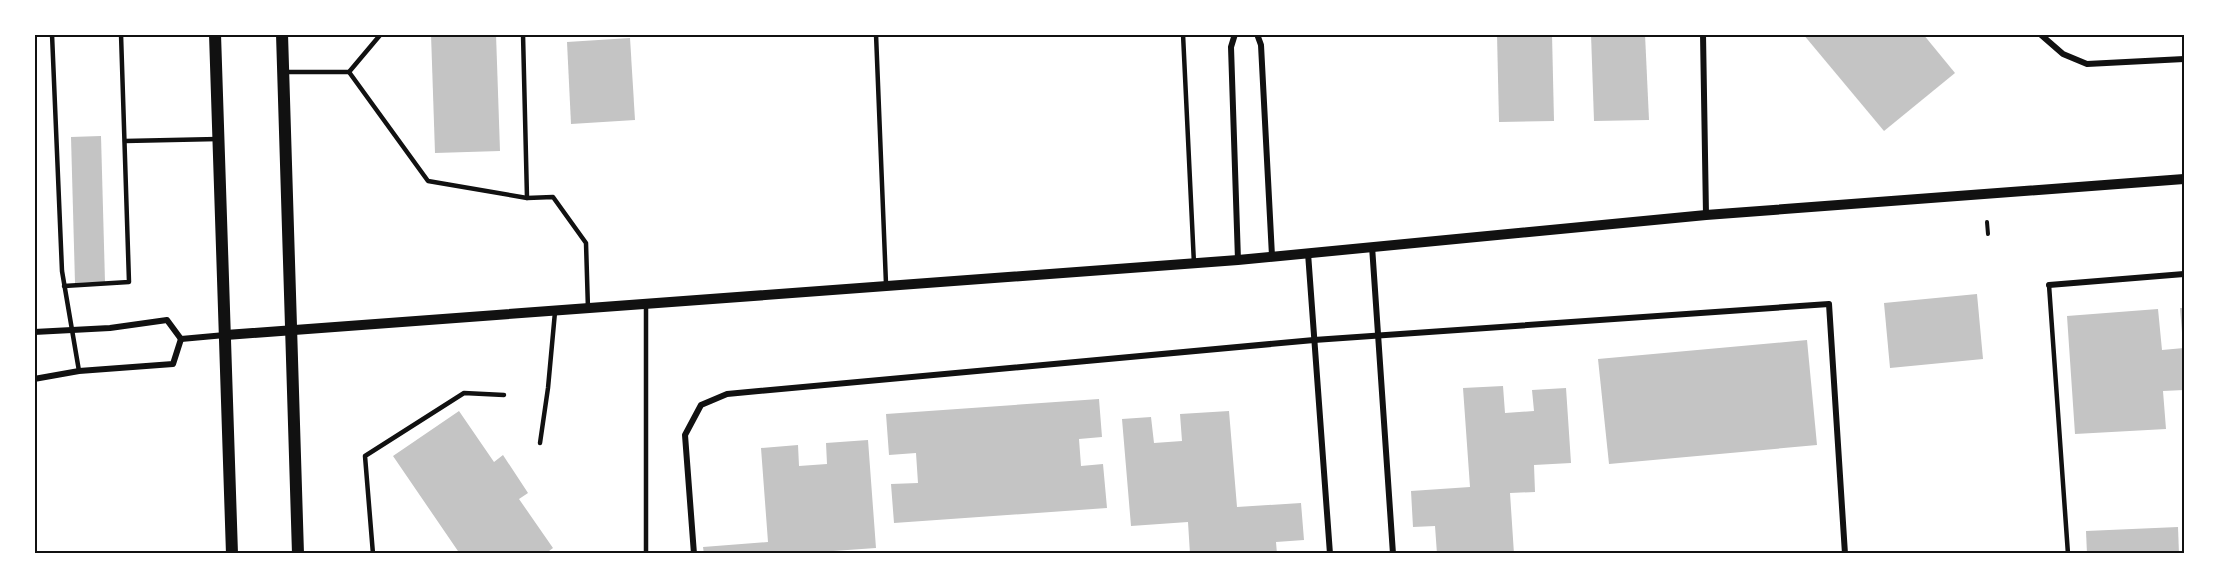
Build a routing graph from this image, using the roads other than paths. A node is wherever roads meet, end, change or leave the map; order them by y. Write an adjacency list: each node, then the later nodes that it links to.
1 (52, 34): 28 (lane)
2 (121, 34): 17 (lane)
3 (214, 34): 16 (main road)
4 (282, 34): 14 (main road)
5 (381, 34): 15 (lane)
6 (523, 34): 19 (lane)
7 (876, 34): 29 (lane)
8 (1183, 34): 25 (lane)
9 (1235, 34): 24 (street)
10 (1257, 34): 23 (street)
11 (1703, 34): 20 (street)
12 (2040, 34): 13 (street)
13 (2184, 59)
14 (283, 72): 15 (lane); 34 (main road)
15 (348, 72): 19 (lane)
16 (218, 139): 17 (lane); 36 (main road)
17 (125, 141): 28 (lane)
18 (2184, 179): 20 (street)
19 (528, 198): 31 (lane)
20 (1706, 215): 21 (street)
21 (1372, 246): 22 (street); 37 (street)
22 (1308, 252): 23 (street); 39 (street)
23 (1272, 256): 24 (street)
24 (1238, 260): 25 (street)
25 (1194, 264): 29 (street)
26 (2184, 274): 27 (street)
27 (2049, 285): 52 (lane)
28 (64, 286): 33 (lane)
29 (886, 287): 30 (street)
30 (646, 305): 31 (street); 47 (lane)
31 (588, 309): 32 (street)
32 (555, 312): 34 (street); 43 (lane)
33 (73, 330): 35 (street); 38 (street); 40 (lane)
34 (292, 331): 36 (street); 45 (main road)
35 (34, 332)
36 (226, 335): 38 (street); 44 (main road)
37 (1379, 336): 39 (street); 50 (street); 51 (street)
38 (181, 339): 40 (street)
39 (1314, 340): 48 (street); 49 (street)
40 (79, 371): 41 (street)
41 (34, 379)
42 (504, 395): 46 (lane)
43 (540, 443)
44 (232, 554)
45 (298, 554)
46 (373, 554)
47 (646, 554)
48 (694, 554)
49 (1330, 554)
50 (1393, 554)
51 (1845, 554)
52 (2068, 554)

